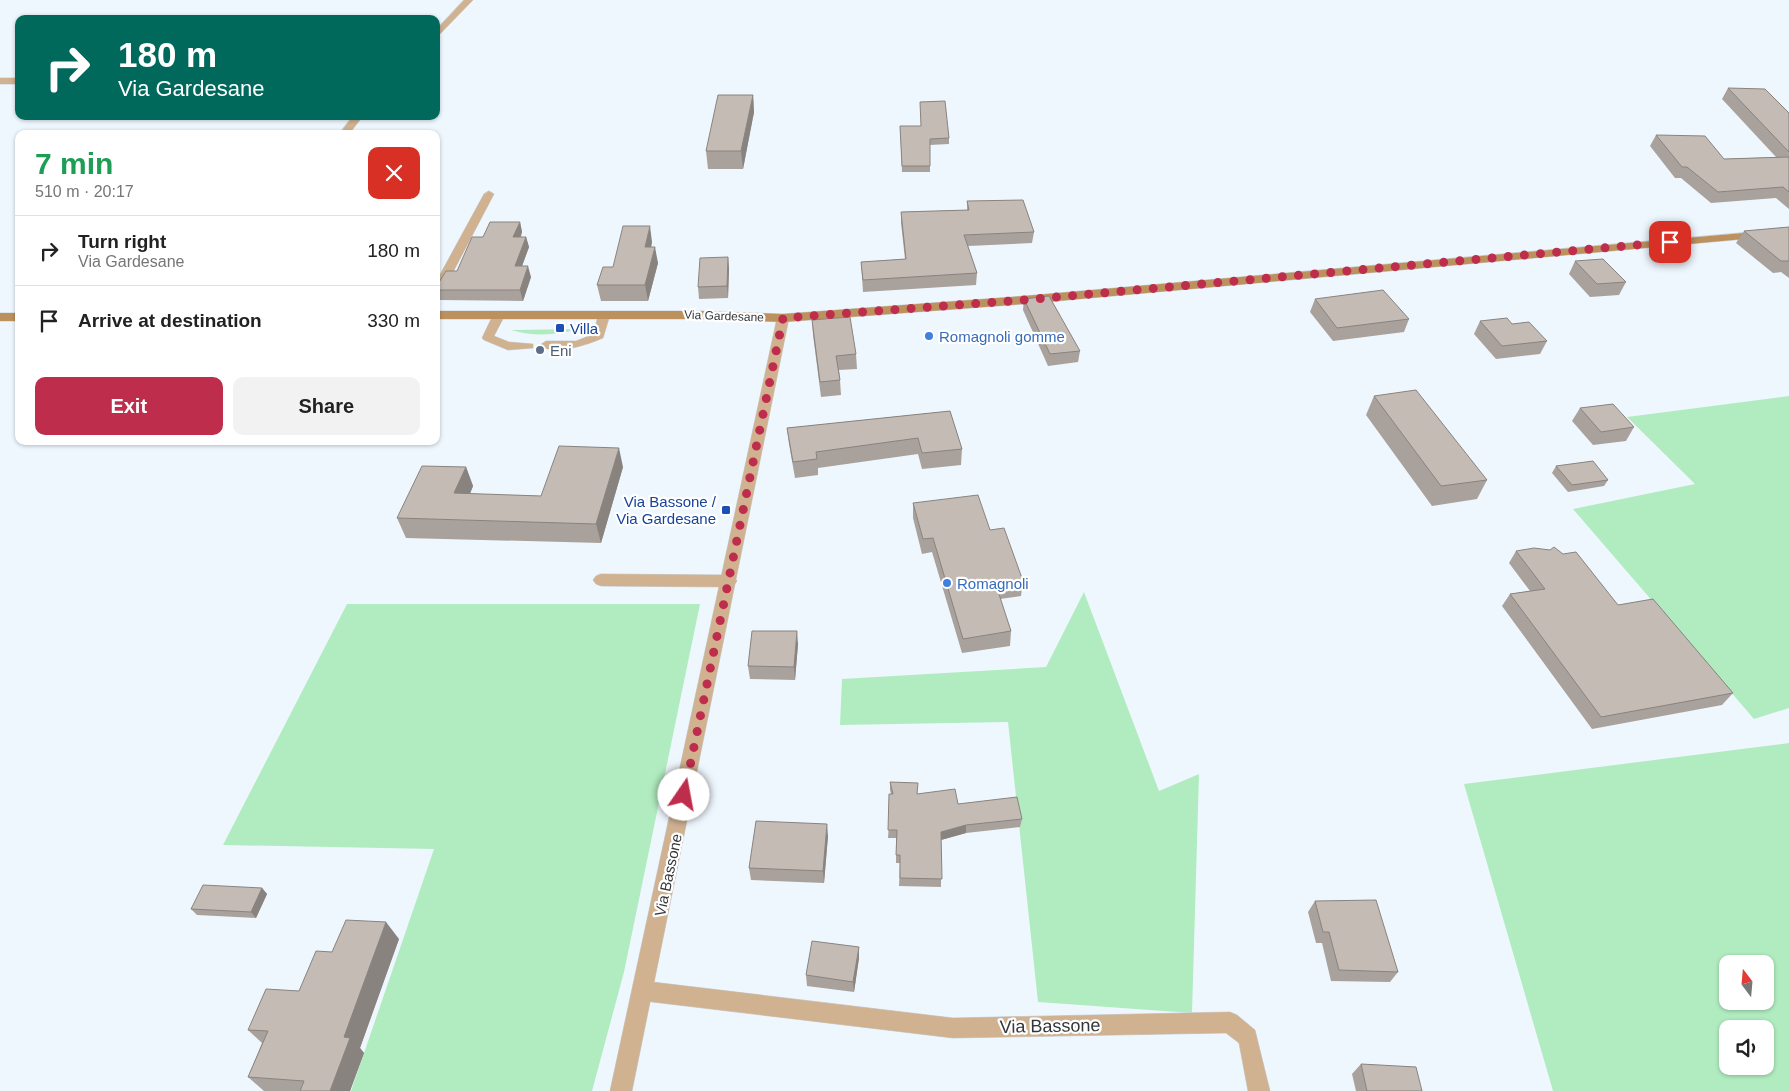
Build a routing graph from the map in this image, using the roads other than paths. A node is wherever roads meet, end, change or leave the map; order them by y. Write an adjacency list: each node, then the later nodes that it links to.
1 (469, 0): 2 (street)
2 (440, 31)
3 (0, 80): 4 (street)
4 (15, 81)
5 (355, 120): 6 (street)
6 (347, 130)
7 (490, 194): 9 (street)
8 (1789, 232): 15 (main road, Via Gardesane)
9 (440, 286)
10 (440, 315): 11 (main road, Via Gardesane)
11 (499, 315): 12 (main road, Via Gardesane); 17 (lane)
12 (604, 315): 15 (main road, Via Gardesane); 16 (lane)
13 (0, 317): 14 (main road)
14 (15, 317)
15 (783, 318): 19 (street, Via Bassone)
16 (546, 345)
17 (528, 346)
18 (601, 580): 19 (street)
19 (729, 581): 20 (street, Via Bassone)
20 (644, 991): 21 (street, Via Bassone); 22 (street, Via Bassone)
21 (621, 1091)
22 (1259, 1091)

